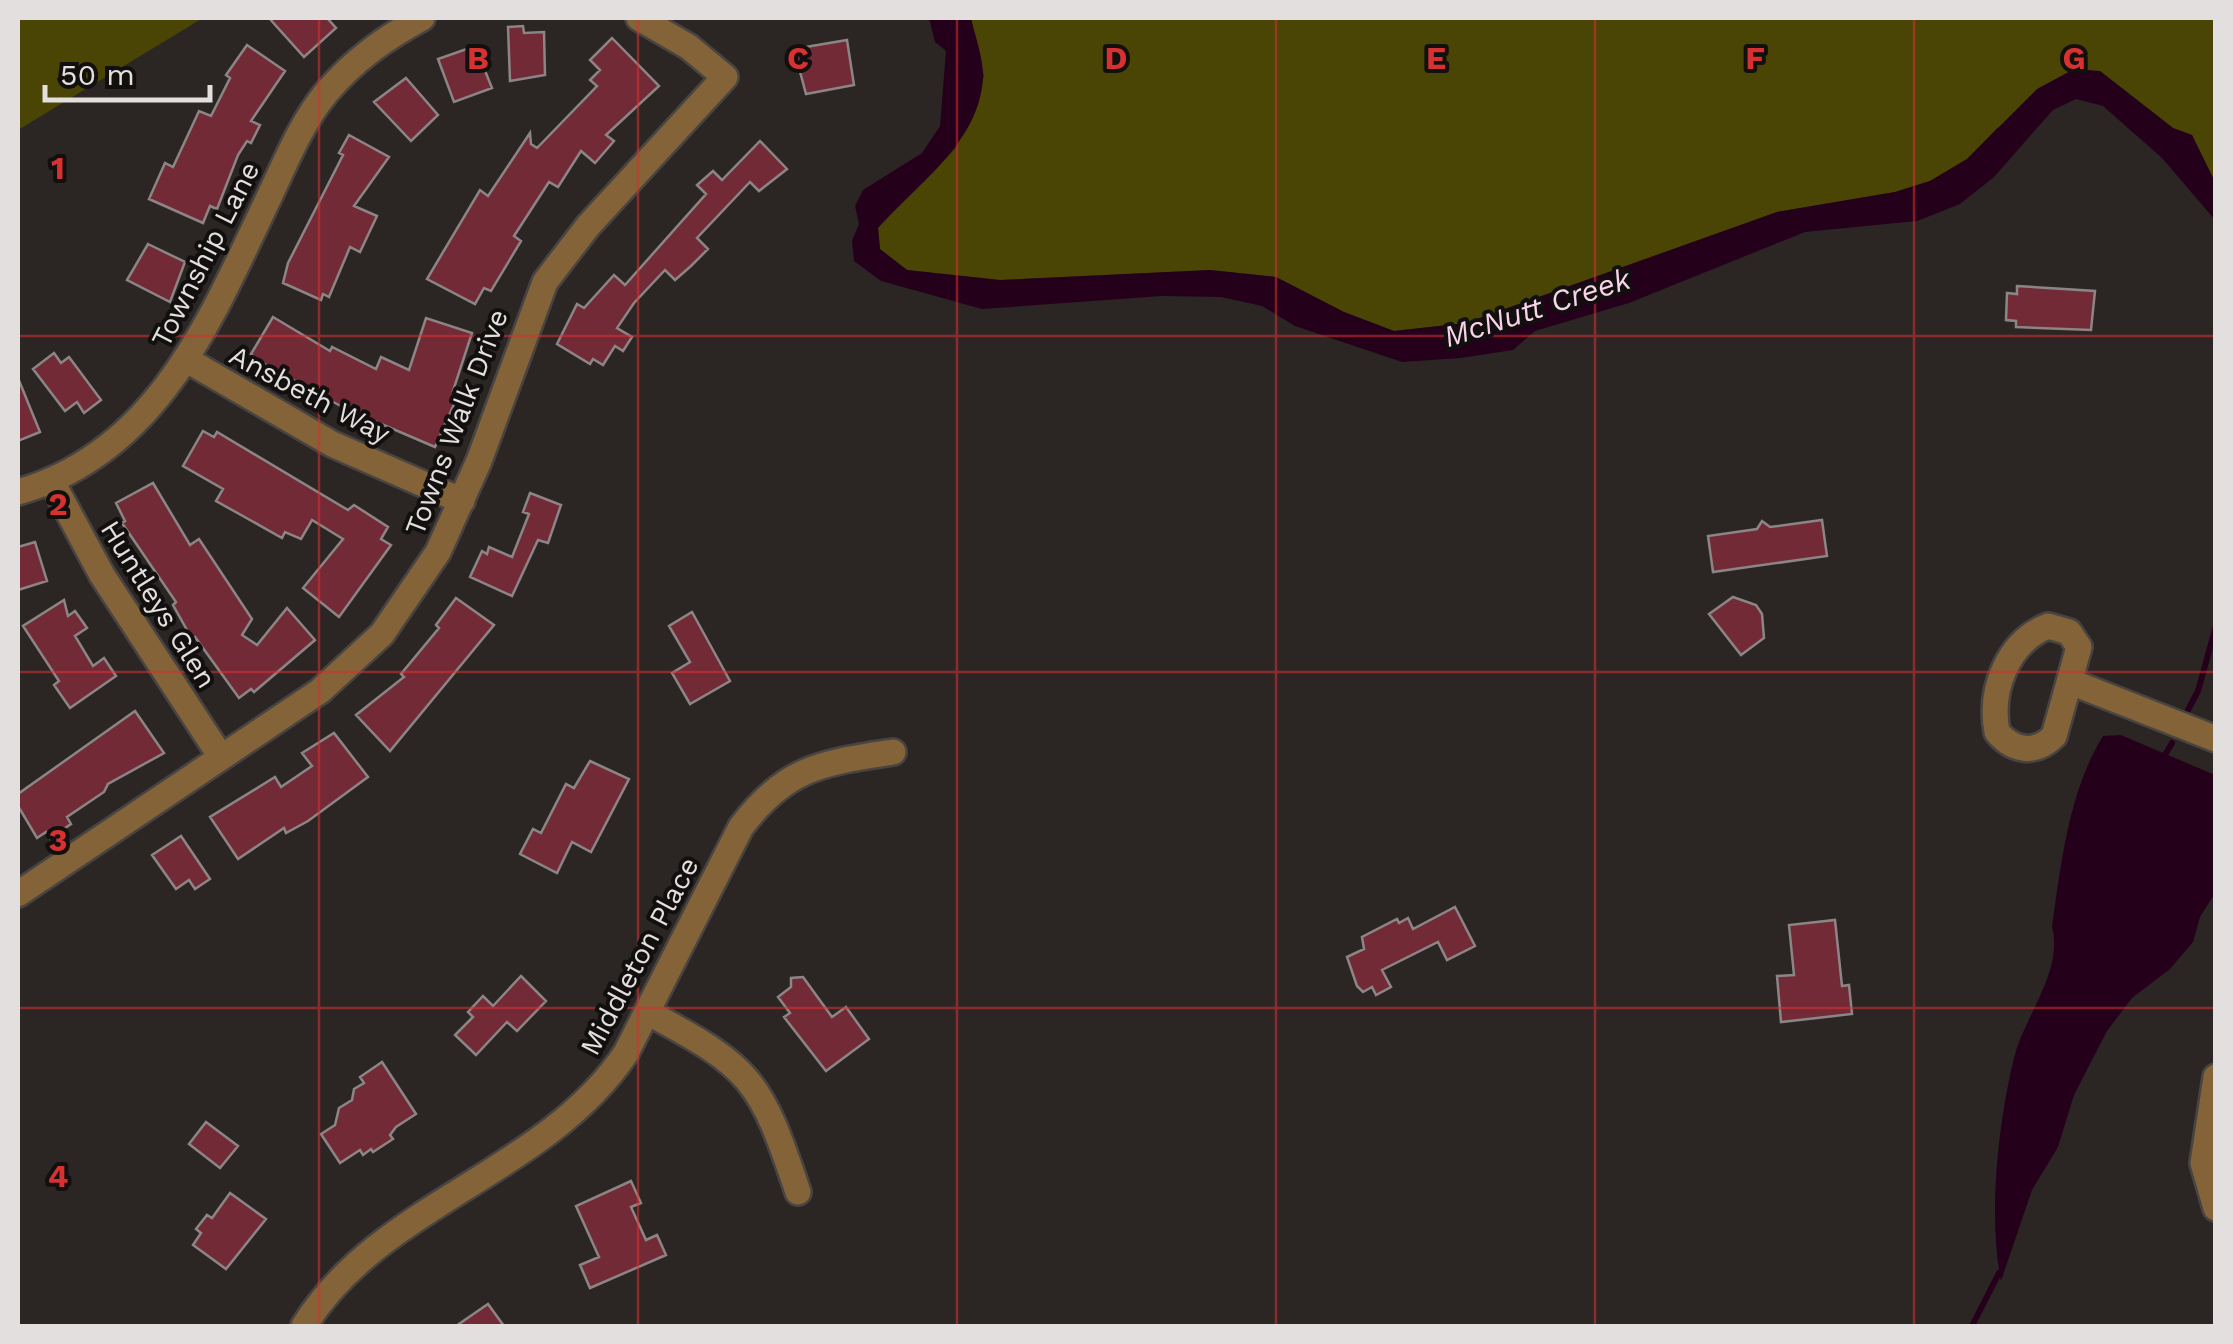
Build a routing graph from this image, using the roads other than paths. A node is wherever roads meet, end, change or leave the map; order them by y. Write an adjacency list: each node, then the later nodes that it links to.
1 (422, 18): 3 (street, Township Lane)
2 (639, 18): 6 (street, Towns Walk Drive)
3 (187, 360): 4 (street, Township Lane); 6 (street, Ansbeth Way)
4 (50, 480): 5 (street, Township Lane); 10 (street, Huntleys Glen)
5 (18, 492)
6 (462, 501): 10 (street, Towns Walk Drive)
7 (2071, 682): 7 (street); 8 (street)
8 (2216, 739)
9 (893, 752): 12 (street, Middleton Place)
10 (221, 757): 11 (street, Towns Walk Drive)
11 (21, 885)
12 (646, 1012): 14 (street); 16 (street, Middleton Place)
13 (2216, 1077): 15 (street)
14 (798, 1192)
15 (2216, 1208)
16 (304, 1326)

